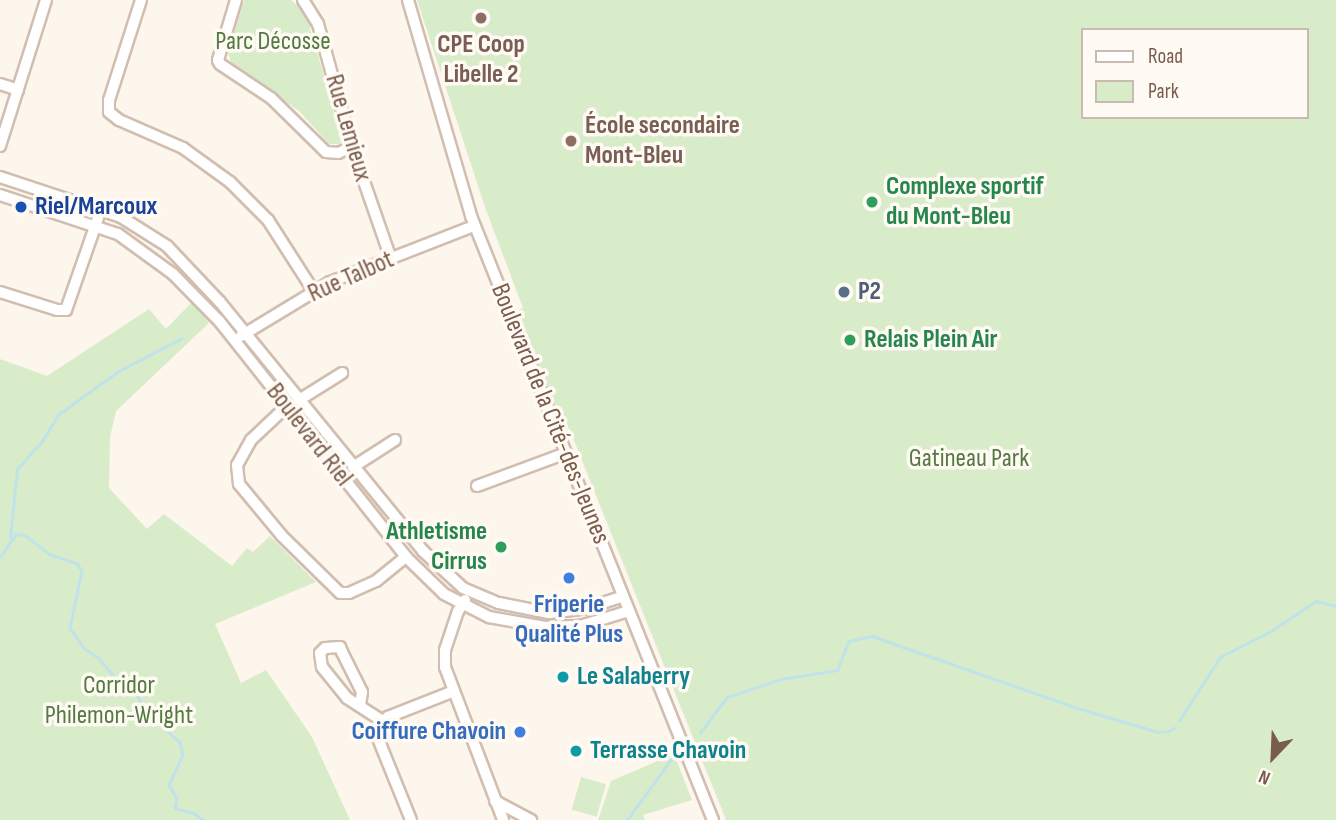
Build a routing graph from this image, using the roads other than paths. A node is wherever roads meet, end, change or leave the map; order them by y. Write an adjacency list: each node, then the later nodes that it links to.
1 (46, 0): 7 (street)
2 (141, 0): 16 (street)
3 (236, 0): 9 (street)
4 (303, 0): 9 (street, Rue Lemieux)
5 (408, 0): 14 (street, Boulevard de la Cité-des-Jeunes)
6 (0, 85): 7 (street)
7 (18, 90): 8 (street)
8 (0, 146)
9 (352, 147): 15 (street, Rue Lemieux)
10 (0, 177): 12 (street, Boulevard Riel)
11 (0, 195): 13 (street, Boulevard Riel)
12 (102, 209): 13 (street); 18 (street, Boulevard Riel)
13 (96, 225): 17 (street); 19 (street, Boulevard Riel)
14 (474, 226): 15 (street, Rue Talbot); 24 (street, Boulevard de la Cité-des-Jeunes)
15 (391, 259): 16 (street, Rue Talbot)
16 (313, 290): 18 (street, Rue Talbot)
17 (0, 292)
18 (246, 333): 19 (street, Rue Talbot); 21 (street, Boulevard Riel)
19 (235, 341): 22 (street, Boulevard Riel)
20 (342, 373): 21 (street)
21 (299, 400): 25 (street, Boulevard Riel)
22 (286, 407): 27 (street, Boulevard Riel); 27 (street)
23 (395, 440): 25 (street)
24 (566, 453): 26 (street); 29 (street, Boulevard de la Cité-des-Jeunes)
25 (353, 467): 28 (street, Boulevard Riel)
26 (477, 486)
27 (406, 557): 30 (street, Boulevard Riel)
28 (471, 592): 29 (street, Boulevard Riel); 30 (street)
29 (623, 596): 31 (street, Boulevard de la Cité-des-Jeunes)
30 (461, 605): 31 (street, Boulevard Riel); 32 (street)
31 (629, 611): 39 (street, Boulevard de la Cité-des-Jeunes)
32 (454, 691): 34 (street); 35 (street)
33 (360, 705): 33 (street); 34 (street)
34 (382, 720): 36 (street)
35 (495, 801): 37 (street); 38 (street)
36 (411, 820)
37 (503, 820)
38 (531, 820)
39 (713, 820)

